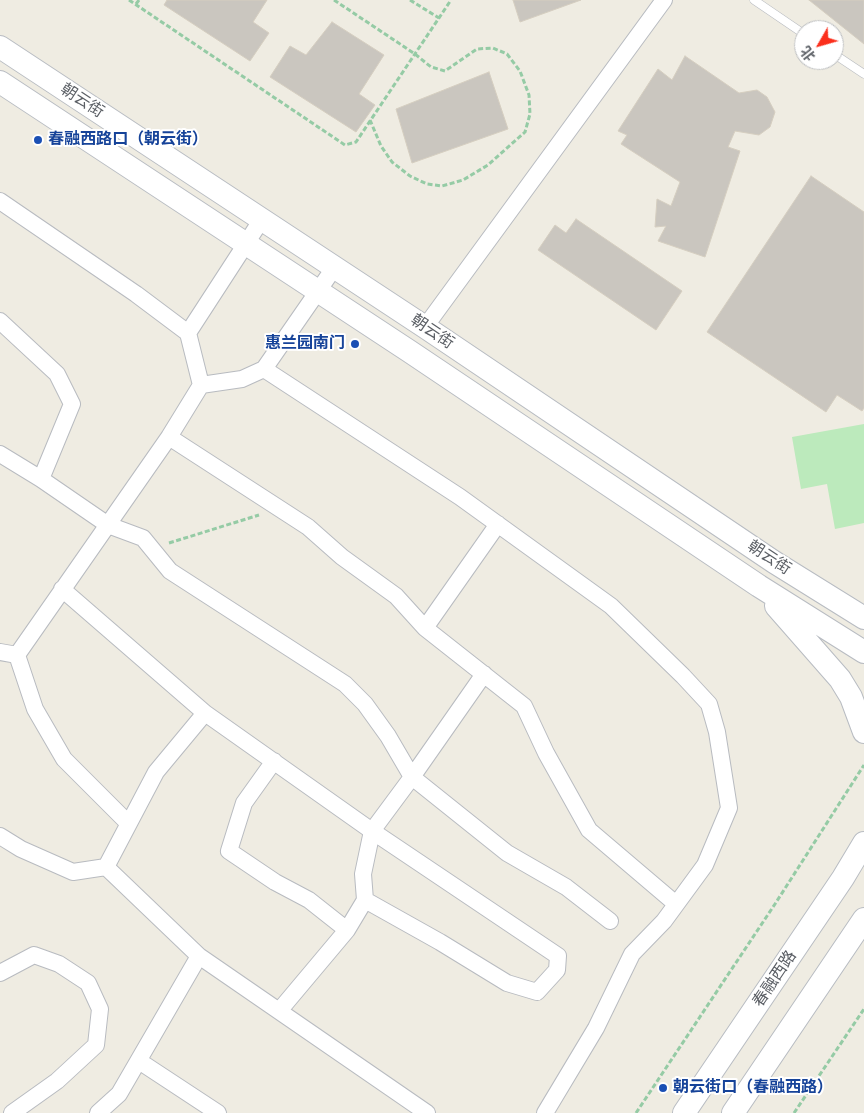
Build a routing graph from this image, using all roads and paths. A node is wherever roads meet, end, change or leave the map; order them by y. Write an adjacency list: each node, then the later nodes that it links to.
1 (129, 0): 8 (path)
2 (139, 0): 8 (path)
3 (334, 0): 12 (path)
4 (410, 0): 9 (path)
5 (451, 0): 9 (path)
6 (664, 0): 23 (street)
7 (754, 0): 10 (lane)
8 (136, 4): 16 (path)
9 (438, 18): 12 (path)
10 (794, 27)
11 (0, 47): 18 (main road, 朝云街)
12 (415, 54): 16 (path); 16 (path)
13 (844, 61): 14 (lane)
14 (864, 74)
15 (0, 82): 19 (main road, 朝云街)
16 (370, 120)
17 (0, 201): 24 (street)
18 (262, 219): 19 (street); 20 (main road, 朝云街)
19 (246, 243): 21 (main road, 朝云街); 24 (street)
20 (334, 268): 21 (street); 23 (main road, 朝云街)
21 (318, 292): 25 (street); 34 (main road, 朝云街)
22 (0, 321): 29 (street)
23 (425, 327): 36 (main road, 朝云街)
24 (188, 333): 26 (street)
25 (264, 369): 26 (street); 31 (street)
26 (201, 385): 27 (street)
27 (169, 437): 30 (street); 32 (street)
28 (0, 454): 29 (street)
29 (41, 479): 32 (street)
30 (280, 509): 33 (path); 39 (street)
31 (498, 524): 39 (street); 57 (street)
32 (108, 525): 33 (street); 35 (street)
33 (152, 549): 48 (street)
34 (759, 586): 41 (main road, 朝云街); 45 (main road)
35 (62, 589): 42 (street); 44 (street)
36 (834, 599): 37 (main road); 38 (main road, 朝云街)
37 (864, 609)
38 (864, 618)
39 (425, 628): 43 (street)
40 (0, 652): 42 (street)
41 (864, 652)
42 (16, 655): 49 (street)
43 (484, 674): 48 (street); 57 (street)
44 (205, 713): 46 (street); 49 (street)
45 (864, 732)
46 (274, 761): 51 (street); 60 (street)
47 (864, 765): 71 (path)
48 (412, 777): 51 (street); 59 (street)
49 (128, 824): 54 (street)
50 (864, 824): 55 (main road)
51 (372, 831): 56 (street); 56 (street)
52 (0, 836): 54 (street)
53 (864, 843): 55 (main road, 春融西路)
54 (106, 867): 61 (street)
55 (842, 878): 72 (main road, 春融西路)
56 (365, 900): 60 (street)
57 (676, 904): 70 (street)
58 (864, 919): 73 (main road)
59 (610, 921)
60 (347, 930): 64 (street)
61 (200, 956): 64 (street); 65 (street)
62 (0, 973): 66 (street)
63 (864, 1009): 74 (path)
64 (280, 1011): 69 (street)
65 (139, 1061): 67 (street); 68 (street)
66 (12, 1113)
67 (98, 1113)
68 (218, 1113)
69 (427, 1113)
70 (545, 1113)
71 (636, 1113)
72 (684, 1113)
73 (734, 1113)
74 (794, 1113)

